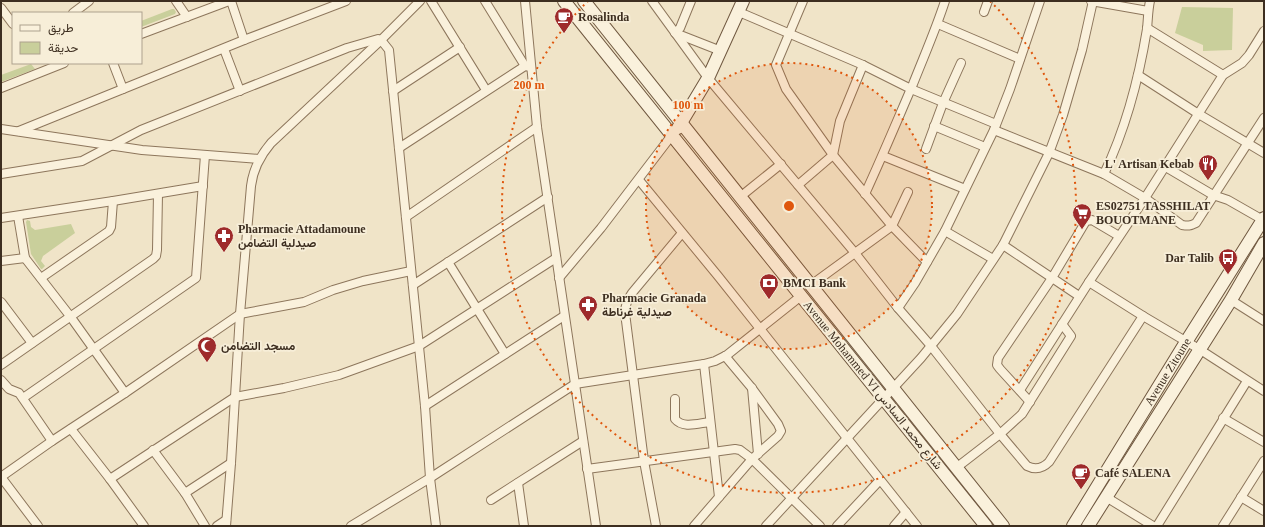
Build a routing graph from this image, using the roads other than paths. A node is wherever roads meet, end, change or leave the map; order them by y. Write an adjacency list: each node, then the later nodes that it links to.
1 (89, 1): 22 (street)
2 (178, 1): 24 (street)
3 (230, 1): 24 (street); 32 (street)
4 (346, 1): 32 (street)
5 (420, 1): 33 (street)
6 (431, 1): 34 (street)
7 (485, 1): 43 (street)
8 (524, 1): 43 (street)
9 (564, 1): 63 (main road, Avenue Mohammed VI شارع محمد السادس)
10 (652, 1): 29 (street)
11 (690, 1): 29 (street)
12 (803, 1): 30 (street)
13 (946, 1): 26 (street)
14 (988, 1): 23 (street)
15 (1040, 1): 37 (street)
16 (1092, 1): 21 (street); 69 (street)
17 (1150, 1): 21 (street)
18 (589, 3): 57 (main road, Avenue Mohammed VI شارع محمد السادس)
19 (741, 7): 30 (street); 36 (main road)
20 (1, 8): 25 (street)
21 (1148, 11): 27 (street)
22 (74, 12)
23 (984, 12)
24 (187, 17): 31 (street)
25 (12, 23)
26 (938, 24): 37 (street); 50 (street)
27 (1147, 28): 45 (street); 46 (street)
28 (1264, 31): 45 (street)
29 (675, 33): 36 (street); 47 (street)
30 (790, 33): 42 (street); 72 (street)
31 (142, 34)
32 (244, 40): 35 (street)
33 (381, 40): 52 (street); 53 (street); 74 (street)
34 (460, 48): 51 (street); 53 (street)
35 (224, 49): 49 (street); 52 (street)
36 (721, 51): 47 (main road)
37 (1020, 59): 60 (street)
38 (961, 63): 54 (street)
39 (40, 64): 44 (street)
40 (62, 64): 44 (street)
41 (113, 64): 49 (street)
42 (863, 65): 50 (street); 72 (street)
43 (528, 66): 51 (street); 59 (street)
44 (44, 71): 48 (street)
45 (1223, 74): 55 (street)
46 (1138, 75): 55 (street); 78 (street)
47 (708, 78): 57 (main road); 75 (street)
48 (1, 88)
49 (123, 88): 62 (street)
50 (911, 89): 54 (street); 73 (street)
51 (486, 90): 67 (street)
52 (240, 91): 65 (street)
53 (393, 91): 67 (street)
54 (943, 103): 58 (street); 60 (street)
55 (1197, 113): 64 (street); 76 (street)
56 (1264, 118): 64 (street)
57 (682, 123): 63 (main road); 88 (main road, Avenue Mohammed VI شارع محمد السادس)
58 (934, 126): 66 (street); 68 (street)
59 (537, 127): 87 (street); 92 (street)
60 (995, 127): 66 (street); 69 (street)
61 (1, 129): 62 (street)
62 (18, 132): 65 (street)
63 (672, 135): 79 (street); 115 (main road, Avenue Mohammed VI شارع محمد السادس)
64 (1248, 143): 70 (street); 86 (street)
65 (112, 145): 71 (street); 77 (street)
66 (986, 147): 82 (street)
67 (399, 148): 92 (street)
68 (926, 148)
69 (1049, 153): 78 (street); 100 (street)
70 (1264, 153)
71 (204, 155): 74 (street); 81 (street)
72 (833, 155): 80 (street); 85 (street)
73 (883, 156): 82 (street); 85 (street)
74 (259, 159): 121 (street)
75 (781, 164): 80 (street); 88 (street)
76 (1164, 166): 86 (street); 89 (street)
77 (1, 174)
78 (1104, 174): 89 (street)
79 (639, 180): 97 (street); 110 (street)
80 (798, 185): 101 (street)
81 (203, 186): 84 (street); 132 (street)
82 (965, 189): 96 (street)
83 (908, 192): 95 (street)
84 (158, 194): 90 (street); 122 (street)
85 (865, 194): 95 (street)
86 (1213, 195): 89 (street); 94 (street)
87 (548, 197): 103 (street); 106 (street)
88 (740, 197): 114 (main road, Avenue Mohammed VI شارع محمد السادس)
89 (1145, 198): 98 (street)
90 (112, 201): 91 (street); 109 (street)
91 (18, 216): 93 (street); 102 (street)
92 (406, 217): 108 (street)
93 (1, 218)
94 (1263, 219): 128 (main road, Avenue Zitoune)
95 (892, 226): 101 (street); 107 (street)
96 (945, 231): 104 (street); 107 (street)
97 (682, 233): 127 (street); 138 (street)
98 (1119, 236): 111 (street); 112 (street)
99 (1264, 243): 117 (main road, Avenue Zitoune)
100 (1003, 245): 104 (street); 111 (street)
101 (855, 253): 114 (street); 119 (street)
102 (25, 258): 105 (street); 109 (street)
103 (556, 258): 110 (street); 120 (street)
104 (993, 259): 131 (street)
105 (1, 261)
106 (448, 262): 113 (street); 120 (street)
107 (927, 262): 119 (street)
108 (411, 271): 113 (street); 121 (street)
109 (41, 278): 122 (street)
110 (559, 278): 123 (street)
111 (1052, 278): 116 (street); 144 (street)
112 (1088, 282): 116 (street); 124 (street)
113 (413, 285): 130 (street)
114 (811, 285): 143 (main road, Avenue Mohammed VI شارع محمد السادس)
115 (801, 296): 127 (street); 150 (main road, Avenue Mohammed VI شارع محمد السادس)
116 (1080, 296): 126 (street)
117 (1231, 300): 125 (street); 133 (main road, Avenue Zitoune)
118 (1, 302): 129 (street)
119 (898, 308): 131 (street)
120 (477, 309): 130 (street); 134 (street)
121 (240, 314): 146 (street); 147 (street)
122 (70, 316): 129 (street); 132 (street)
123 (564, 316): 134 (street); 141 (street)
124 (1143, 316): 128 (street); 156 (street)
125 (1264, 321)
126 (1062, 324): 144 (street); 151 (street)
127 (760, 329): 135 (street); 157 (street)
128 (1186, 342): 133 (street); 200 (main road, Avenue Zitoune)
129 (32, 343): 137 (street)
130 (419, 346): 147 (street); 152 (street)
131 (931, 346): 143 (street); 156 (street)
132 (94, 349): 146 (street); 148 (street)
133 (1199, 349): 140 (street); 176 (main road, Avenue Zitoune)
134 (505, 354): 152 (street)
135 (725, 356): 136 (street); 142 (street)
136 (704, 364): 138 (street); 154 (street)
137 (1, 365)
138 (634, 374): 141 (street); 164 (street)
139 (1, 380): 148 (street)
140 (1247, 380): 145 (street); 153 (street)
141 (575, 384): 159 (street); 171 (street)
142 (751, 387): 163 (street); 163 (street)
143 (893, 390): 150 (street); 168 (main road, Avenue Mohammed VI شارع محمد السادس)
144 (1020, 390): 151 (street)
145 (1264, 391)
146 (125, 393): 155 (street)
147 (235, 397): 161 (street); 166 (street)
148 (23, 398): 158 (street)
149 (675, 399): 154 (street)
150 (884, 399): 157 (street); 198 (main road, Avenue Mohammed VI شارع محمد السادس)
151 (1030, 402): 156 (street)
152 (425, 406): 171 (street)
153 (1223, 418): 160 (street); 203 (street)
154 (710, 422): 162 (street)
155 (71, 429): 158 (street); 170 (street)
156 (1000, 434): 168 (street)
157 (847, 438): 172 (street); 178 (street)
158 (52, 441): 169 (street)
159 (583, 441): 167 (street); 173 (street)
160 (1264, 442)
161 (153, 450): 170 (street); 174 (street)
162 (714, 453): 163 (street); 164 (street); 175 (street)
163 (755, 457): 175 (street); 178 (street)
164 (644, 461): 167 (street); 191 (street)
165 (1264, 461): 177 (street)
166 (231, 462): 174 (street); 182 (street)
167 (587, 468): 190 (street)
168 (956, 468): 199 (main road, Avenue Mohammed VI شارع محمد السادس)
169 (1, 477): 183 (street)
170 (110, 478): 184 (street)
171 (430, 478): 187 (street); 188 (street)
172 (880, 480): 181 (street); 195 (street)
173 (518, 484): 179 (street); 189 (street)
174 (185, 493): 185 (street)
175 (719, 497): 192 (street)
176 (1106, 497): 201 (main road, Avenue Zitoune); 202 (street)
177 (1241, 497): 180 (street); 204 (street)
178 (792, 498): 193 (street); 194 (street)
179 (491, 500)
180 (1264, 511)
181 (906, 512): 196 (street); 197 (street)
182 (226, 523): 186 (street)
183 (38, 526)
184 (144, 526)
185 (205, 526)
186 (217, 526)
187 (351, 526)
188 (436, 526)
189 (524, 526)
190 (596, 526)
191 (656, 526)
192 (694, 526)
193 (766, 526)
194 (820, 526)
195 (837, 526)
196 (894, 526)
197 (917, 526)
198 (986, 526)
199 (1003, 526)
200 (1073, 526)
201 (1088, 526)
202 (1153, 526)
203 (1157, 526)
204 (1223, 526)

